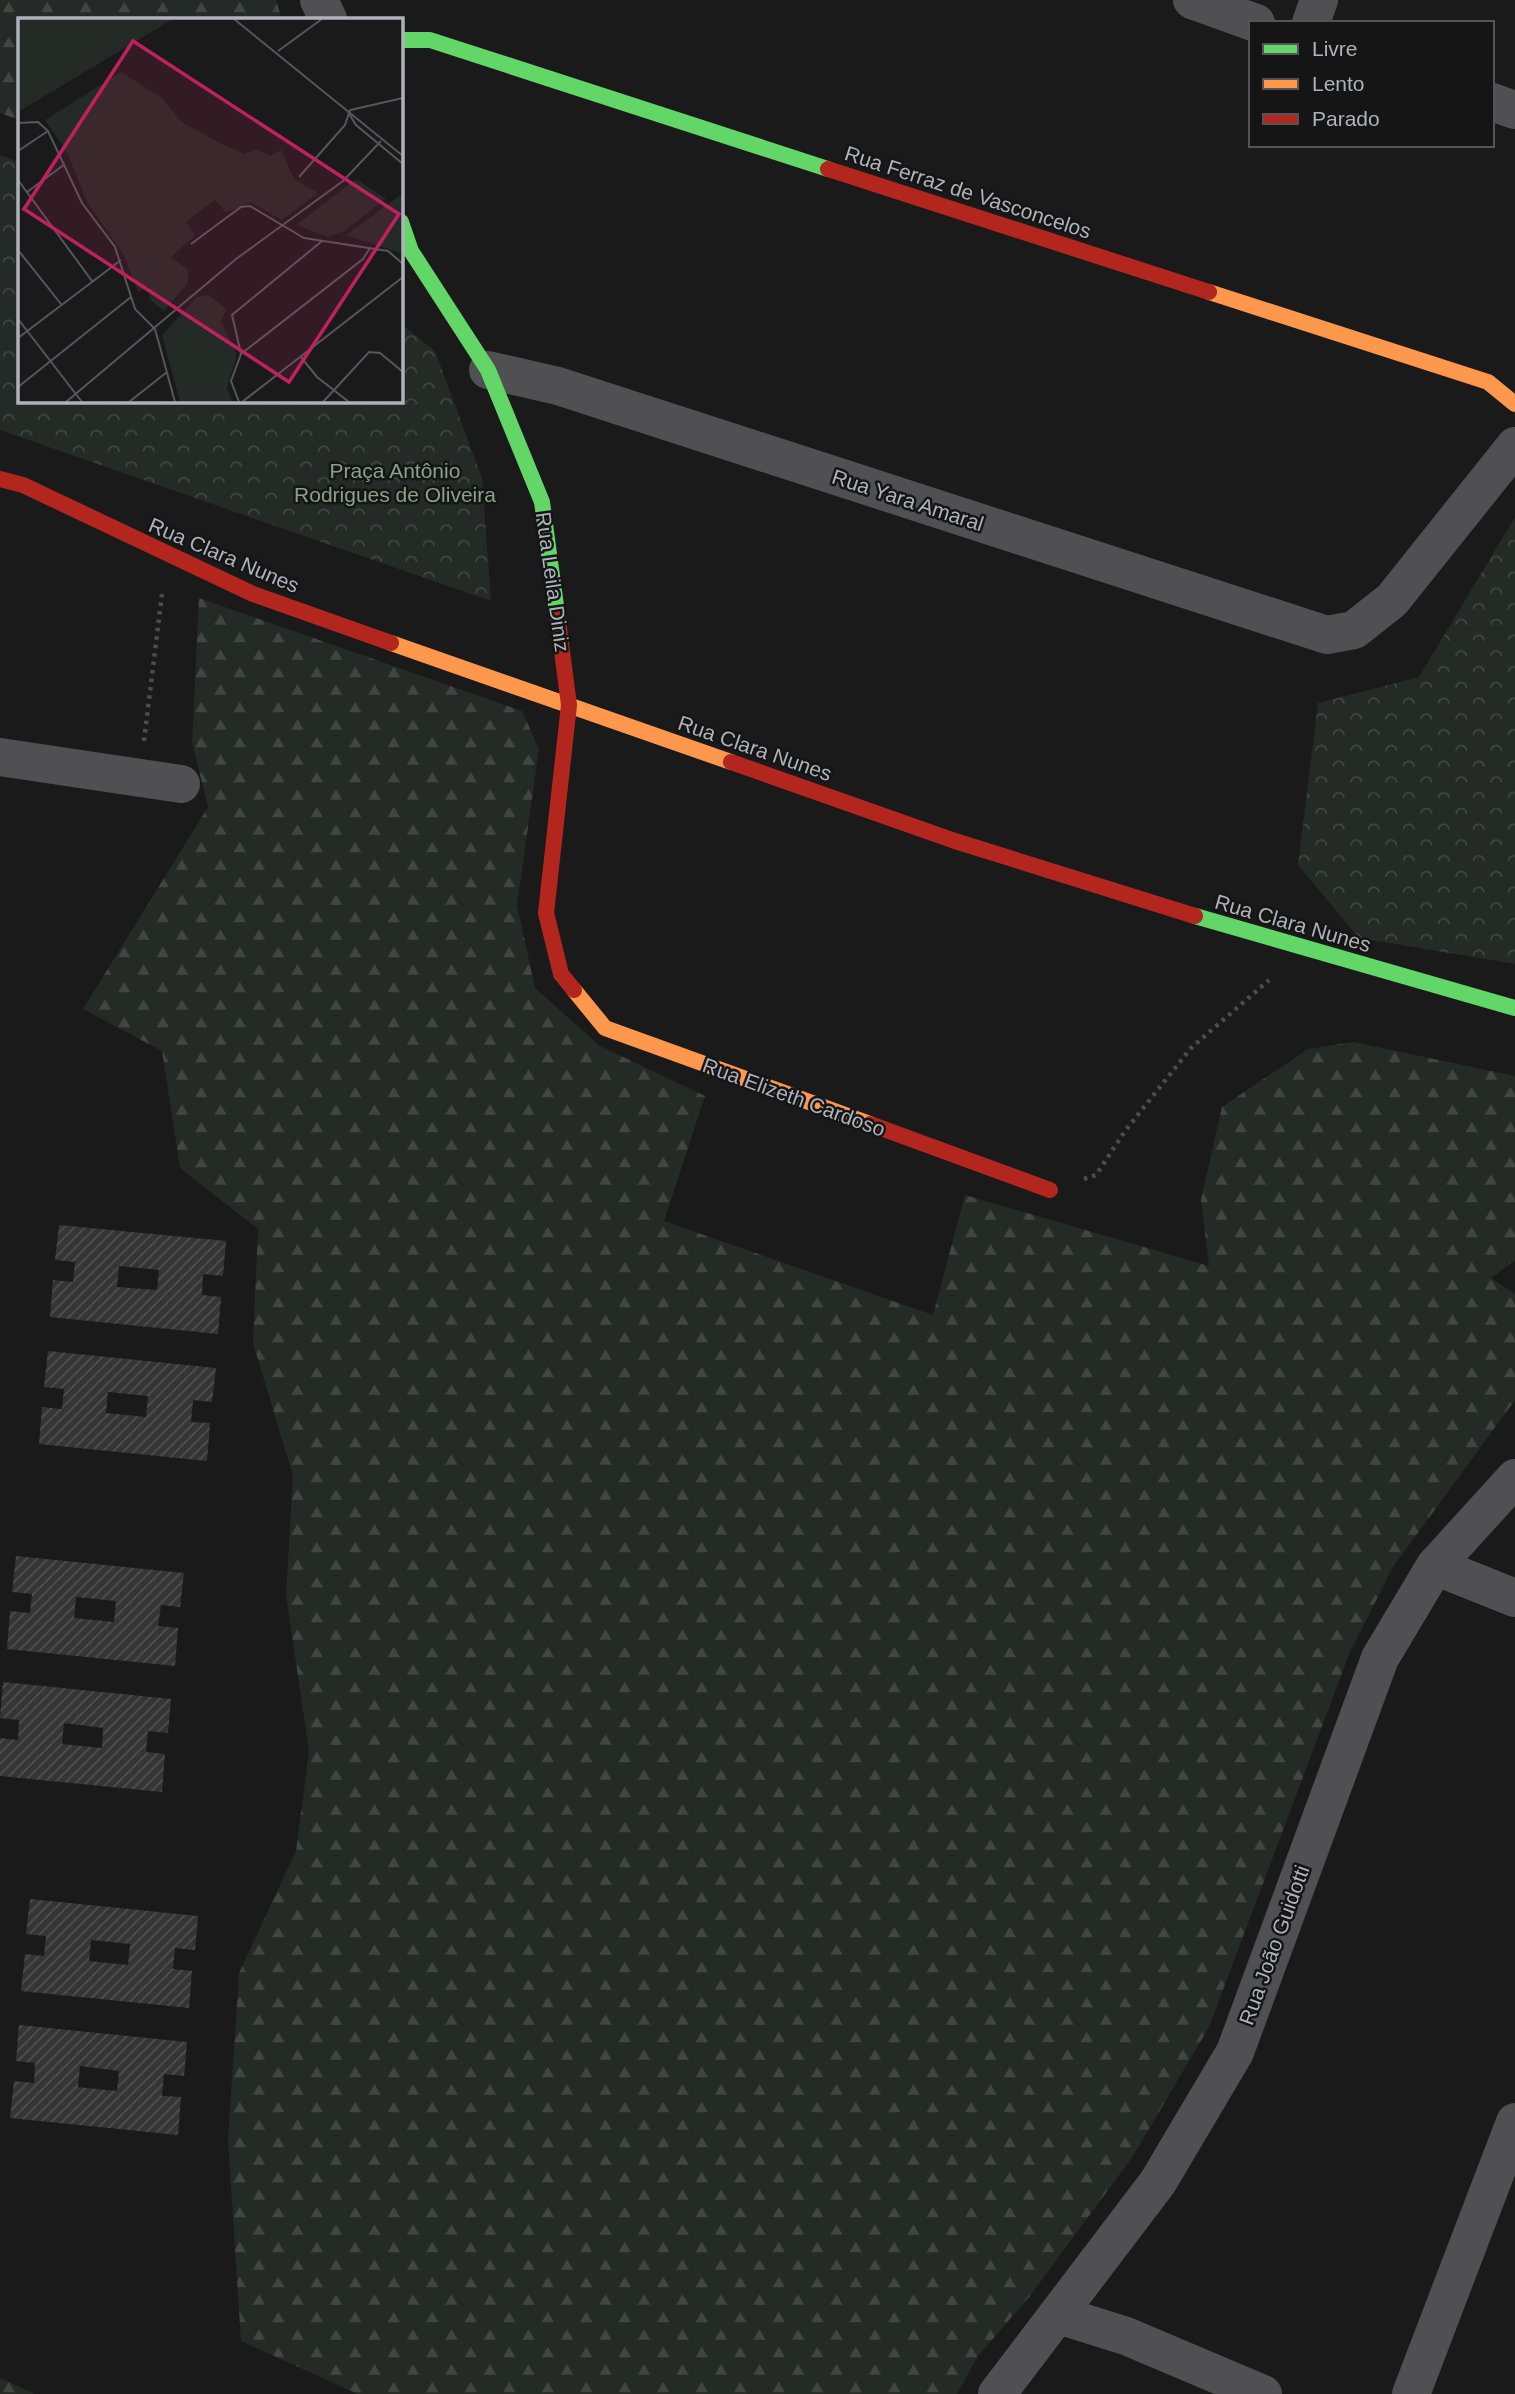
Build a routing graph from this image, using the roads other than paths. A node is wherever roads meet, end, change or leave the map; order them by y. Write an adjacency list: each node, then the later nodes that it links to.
1 (319, 0): 4 (street)
2 (1192, 0): 5 (street)
3 (1319, 0): 6 (street)
4 (328, 18)
5 (1250, 21)
6 (1312, 21)
7 (402, 40): 12 (street, Rua Ferraz de Vasconcelos)
8 (1494, 103): 9 (street)
9 (1515, 110)
10 (402, 225): 11 (street, Rua Leila Diniz)
11 (488, 370): 13 (street, Rua Yara Amaral); 15 (street, Rua Leila Diniz)
12 (1515, 404)
13 (1515, 446)
14 (0, 479): 15 (street, Rua Clara Nunes)
15 (569, 705): 18 (street, Rua Leila Diniz); 19 (street, Rua Clara Nunes)
16 (0, 757): 17 (street)
17 (181, 784)
18 (561, 974): 20 (street, Rua Elizeth Cardoso)
19 (1515, 1008)
20 (1050, 1190)
21 (1515, 1478): 22 (street, Rua João Guidotti)
22 (1435, 1566): 23 (street); 25 (street, Rua João Guidotti)
23 (1515, 1598)
24 (1515, 2122): 28 (street)
25 (1059, 2315): 26 (street, Rua João Guidotti); 27 (street)
26 (997, 2394)
27 (1263, 2394)
28 (1411, 2394)

